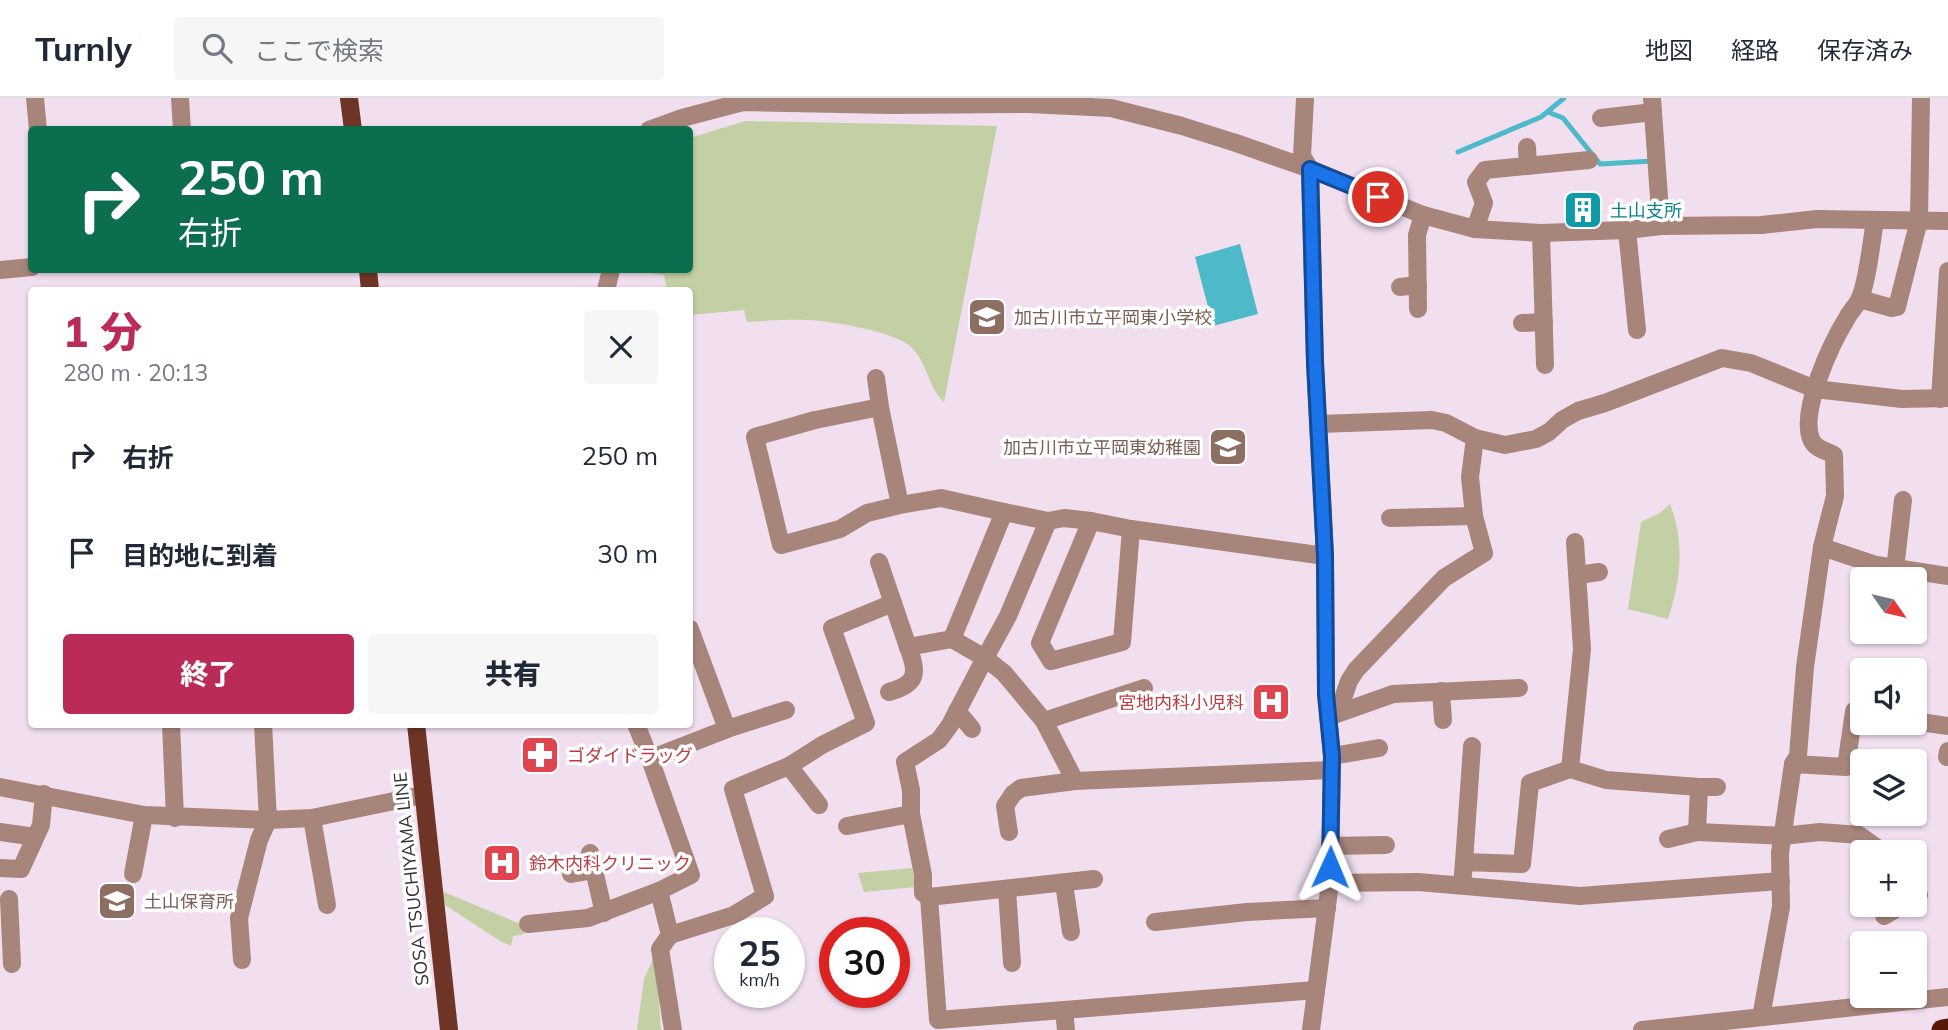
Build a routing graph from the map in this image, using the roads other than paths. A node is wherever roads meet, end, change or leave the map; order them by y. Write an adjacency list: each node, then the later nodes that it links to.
1 (35, 98): 9 (street)
2 (180, 98): 10 (street)
3 (349, 98): 11 (main road)
4 (1305, 98): 16 (street)
5 (1921, 98): 19 (street)
6 (891, 102): 12 (street); 16 (street)
7 (1652, 105): 8 (street); 21 (street)
8 (1601, 118)
9 (38, 126)
10 (182, 126)
11 (352, 126)
12 (660, 126)
13 (1527, 147): 15 (street)
14 (1589, 160): 15 (street)
15 (1528, 166): 22 (street)
16 (1310, 169): 17 (street); 38 (street)
17 (1423, 215): 22 (street); 29 (street)
18 (1875, 220): 19 (street); 21 (street); 28 (street)
19 (1919, 220): 20 (street); 28 (street)
20 (1948, 220)
21 (1661, 226): 23 (street)
22 (1475, 229): 24 (street)
23 (1626, 230): 24 (street); 32 (street)
24 (1541, 233): 30 (street)
25 (28, 267): 26 (street)
26 (0, 270)
27 (1948, 271): 36 (street)
28 (1860, 299): 35 (street)
29 (1418, 309)
30 (1544, 322): 31 (street); 33 (street)
31 (1522, 323)
32 (1637, 330)
33 (1545, 365)
34 (876, 378): 37 (street)
35 (1815, 389): 36 (street); 39 (street); 49 (street)
36 (1944, 398)
37 (880, 407): 41 (street); 41 (street)
38 (1320, 424): 39 (street); 50 (street)
39 (1475, 438): 43 (street)
40 (1903, 500): 53 (street)
41 (900, 505): 42 (street)
42 (1004, 512): 45 (street); 60 (street)
43 (1474, 516): 44 (street); 69 (street)
44 (1390, 517)
45 (1048, 521): 46 (street); 62 (street)
46 (1091, 521): 47 (street); 47 (street)
47 (1130, 529): 50 (street)
48 (1575, 542): 56 (street)
49 (1822, 547): 52 (street); 85 (street)
50 (1325, 556): 69 (street)
51 (879, 562): 58 (street)
52 (1886, 567)
53 (1895, 567)
54 (1599, 572): 56 (street)
55 (1927, 573): 57 (street)
56 (1578, 575): 87 (street)
57 (1948, 576)
58 (892, 603): 61 (street); 86 (street)
59 (693, 637): 78 (street)
60 (952, 639): 61 (street); 62 (street)
61 (908, 647): 66 (street)
62 (985, 658): 68 (street); 71 (street)
63 (1144, 688): 71 (street)
64 (1519, 688): 65 (street)
65 (1441, 691): 69 (street); 70 (street)
66 (889, 692)
67 (786, 710): 78 (street)
68 (957, 711): 79 (street); 93 (street)
69 (1328, 717): 84 (street)
70 (1443, 720)
71 (1044, 721): 88 (street)
72 (1927, 723): 73 (street)
73 (1948, 726)
74 (172, 728): 95 (street)
75 (263, 728): 97 (street)
76 (416, 728): 91 (main road, SOSA TSUCHIYAMA LINE)
77 (638, 728): 83 (street)
78 (727, 729): 83 (street)
79 (972, 729)
80 (1851, 735): 85 (street)
81 (1472, 746): 108 (street)
82 (1379, 748): 84 (street)
83 (650, 759): 119 (street)
84 (1331, 763): 88 (street); 107 (street)
85 (1793, 764): 102 (street)
86 (789, 766): 92 (street); 128 (street)
87 (1570, 769): 101 (street); 108 (street)
88 (1075, 781): 100 (street)
89 (0, 787): 90 (street)
90 (44, 794): 94 (street); 103 (street)
91 (423, 795): 96 (street); 138 (main road, SOSA TSUCHIYAMA LINE)
92 (819, 805)
93 (911, 814): 98 (street); 120 (street)
94 (144, 815): 95 (street); 111 (street)
95 (175, 818): 97 (street)
96 (312, 818): 97 (street); 122 (street)
97 (268, 820): 129 (street)
98 (847, 826)
99 (0, 832): 103 (street)
100 (1009, 832)
101 (1698, 832): 102 (street); 104 (street)
102 (1783, 836): 105 (street); 114 (street)
103 (34, 837): 110 (street)
104 (1668, 839)
105 (1866, 840)
106 (1386, 845): 107 (street)
107 (1331, 846): 116 (street)
108 (1465, 862): 117 (street)
109 (0, 868): 110 (street)
110 (21, 869): 121 (street)
111 (133, 874)
112 (571, 874): 124 (street)
113 (1094, 879): 115 (street)
114 (1781, 881): 117 (street); 135 (street)
115 (1065, 883): 118 (street); 127 (street)
116 (1331, 883): 117 (street); 123 (street)
117 (1462, 885)
118 (1007, 890): 120 (street); 130 (street)
119 (659, 891): 124 (street); 128 (street)
120 (929, 897): 136 (street)
121 (5, 899): 131 (street)
122 (327, 905)
123 (1327, 908): 125 (street); 132 (street)
124 (604, 913): 126 (street)
125 (1155, 922)
126 (528, 924)
127 (1071, 932)
128 (670, 934): 139 (street)
129 (242, 960)
130 (1012, 963)
131 (12, 964)
132 (1316, 990): 134 (street); 141 (street)
133 (1948, 997): 135 (street)
134 (1064, 1010): 136 (street); 140 (street)
135 (1762, 1017): 142 (street)
136 (972, 1024)
137 (1948, 1029): 143 (highway)
138 (449, 1030)
139 (673, 1030)
140 (1066, 1030)
141 (1311, 1030)
142 (1642, 1030)
143 (1942, 1030)

